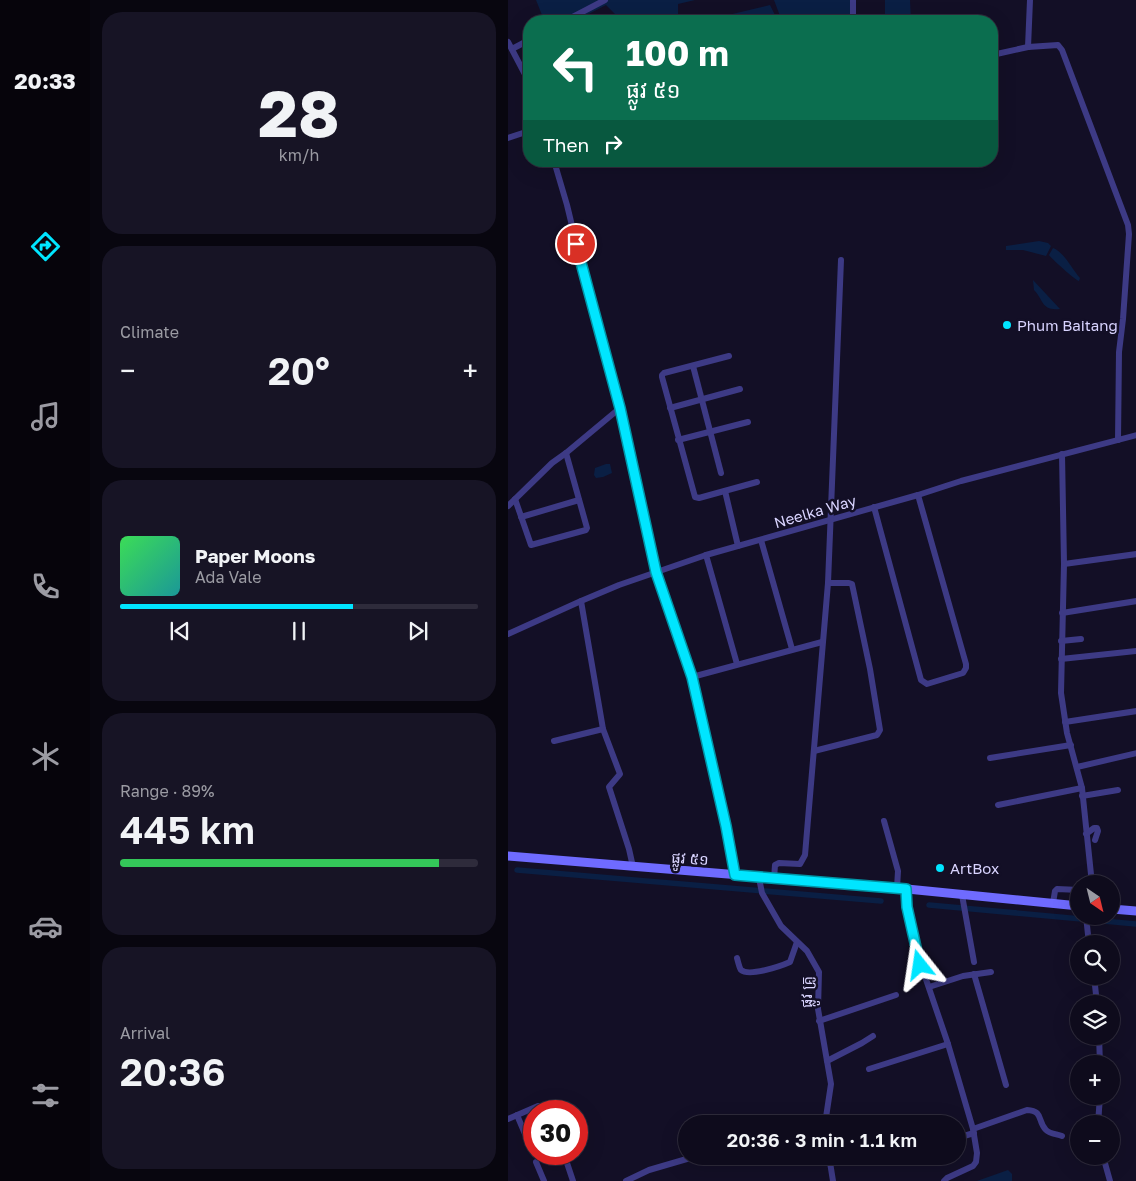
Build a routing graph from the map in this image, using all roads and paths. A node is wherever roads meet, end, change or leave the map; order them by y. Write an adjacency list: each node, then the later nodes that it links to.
1 (605, 0): 4 (street)
2 (854, 0): 5 (street)
3 (1030, 0): 8 (street)
4 (576, 15)
5 (853, 15)
6 (508, 42): 9 (street)
7 (523, 44): 9 (street)
8 (1028, 47): 10 (street); 26 (street)
9 (512, 50): 11 (street)
10 (998, 54)
11 (523, 71)
12 (523, 133): 13 (street)
13 (508, 138)
14 (556, 167): 20 (street)
15 (841, 260): 38 (street)
16 (729, 356): 17 (street)
17 (693, 366): 19 (street); 21 (street)
18 (740, 389): 19 (street)
19 (702, 399): 21 (street); 23 (street)
20 (620, 408): 27 (street); 44 (street)
21 (670, 408): 25 (street)
22 (748, 422): 23 (street)
23 (711, 432): 25 (street); 29 (street)
24 (1136, 435): 26 (street, Neelka Way)
25 (678, 440): 31 (street)
26 (1118, 440): 28 (street, Neelka Way)
27 (566, 453): 33 (street); 34 (street)
28 (1062, 454): 32 (street, Neelka Way); 43 (street)
29 (721, 473)
30 (757, 482): 31 (street)
31 (725, 491): 40 (street)
32 (918, 495): 36 (street, Neelka Way); 36 (street)
33 (515, 499): 35 (street); 37 (street)
34 (579, 500): 37 (street); 37 (street)
35 (508, 506)
36 (874, 507): 38 (street, Neelka Way)
37 (521, 517)
38 (832, 519): 39 (street, Neelka Way); 45 (street)
39 (761, 540): 40 (street, Neelka Way); 53 (street)
40 (738, 546): 42 (street, Neelka Way)
41 (1136, 554): 43 (street)
42 (706, 555): 44 (street, Neelka Way); 56 (street)
43 (1064, 564): 48 (street)
44 (656, 572): 46 (street, Neelka Way); 57 (street)
45 (828, 583): 52 (street); 63 (street)
46 (581, 601): 49 (street, Neelka Way); 60 (street)
47 (1136, 601): 48 (street)
48 (1062, 612): 51 (street)
49 (508, 634)
50 (1081, 638): 51 (street)
51 (1061, 641): 55 (street)
52 (822, 642): 53 (street); 63 (street)
53 (792, 649): 56 (street)
54 (1136, 651): 55 (street)
55 (1060, 659): 59 (street)
56 (737, 664): 57 (street)
57 (692, 677): 76 (street)
58 (1136, 711): 59 (street)
59 (1065, 722): 62 (street)
60 (603, 729): 61 (street); 75 (street)
61 (554, 741)
62 (1071, 745): 65 (street); 66 (street)
63 (814, 751): 78 (street)
64 (1136, 752): 66 (street)
65 (990, 758)
66 (1078, 767): 67 (street)
67 (1082, 788): 69 (street); 70 (street)
68 (1118, 790): 69 (street)
69 (1082, 796): 72 (street)
70 (998, 805)
71 (884, 821): 80 (street)
72 (1086, 834): 73 (street); 77 (street)
73 (1095, 840)
74 (508, 856): 75 (main road, ផ្លូវ ៥១)
75 (633, 867): 76 (main road, ផ្លូវ ៥១)
76 (735, 875): 79 (main road, ផ្លូវ ៥១)
77 (1091, 875)
78 (774, 879): 79 (main road, ផ្លូវ ៥១); 80 (main road, ផ្លូវ ៥១)
79 (759, 880): 87 (street, ផ្លូវ គ្រូ)
80 (900, 884): 82 (main road, ផ្លូវ ៥១); 92 (street)
81 (1070, 890): 83 (street)
82 (963, 898): 83 (main road, ផ្លូវ ៥១); 89 (street)
83 (1054, 898): 84 (main road, ផ្លូវ ៥១)
84 (1070, 903)
85 (1120, 910): 86 (main road)
86 (1136, 911)
87 (797, 942): 88 (street); 94 (street, ផ្លូវ គ្រូ)
88 (737, 958)
89 (974, 962)
90 (991, 972): 91 (street)
91 (974, 974): 92 (street); 99 (street)
92 (929, 987): 96 (street)
93 (896, 995): 94 (street)
94 (819, 1021): 97 (street, ផ្លូវ គ្រូ)
95 (873, 1036): 97 (street)
96 (948, 1044): 98 (street); 105 (street)
97 (827, 1061): 102 (street, ផ្លូវ គ្រូ)
98 (869, 1069)
99 (1006, 1085)
100 (523, 1113): 101 (street)
101 (517, 1115): 103 (street); 104 (street)
102 (826, 1115)
103 (508, 1119)
104 (523, 1129)
105 (973, 1131): 106 (street); 107 (street); 118 (street)
106 (966, 1134)
107 (1062, 1136)
108 (678, 1162): 113 (street)
109 (537, 1165): 114 (street)
110 (568, 1165): 115 (street)
111 (830, 1165): 117 (street)
112 (1106, 1165): 119 (street)
113 (637, 1179): 116 (street)
114 (544, 1181)
115 (573, 1181)
116 (626, 1181)
117 (833, 1181)
118 (944, 1181)
119 (1110, 1181)

